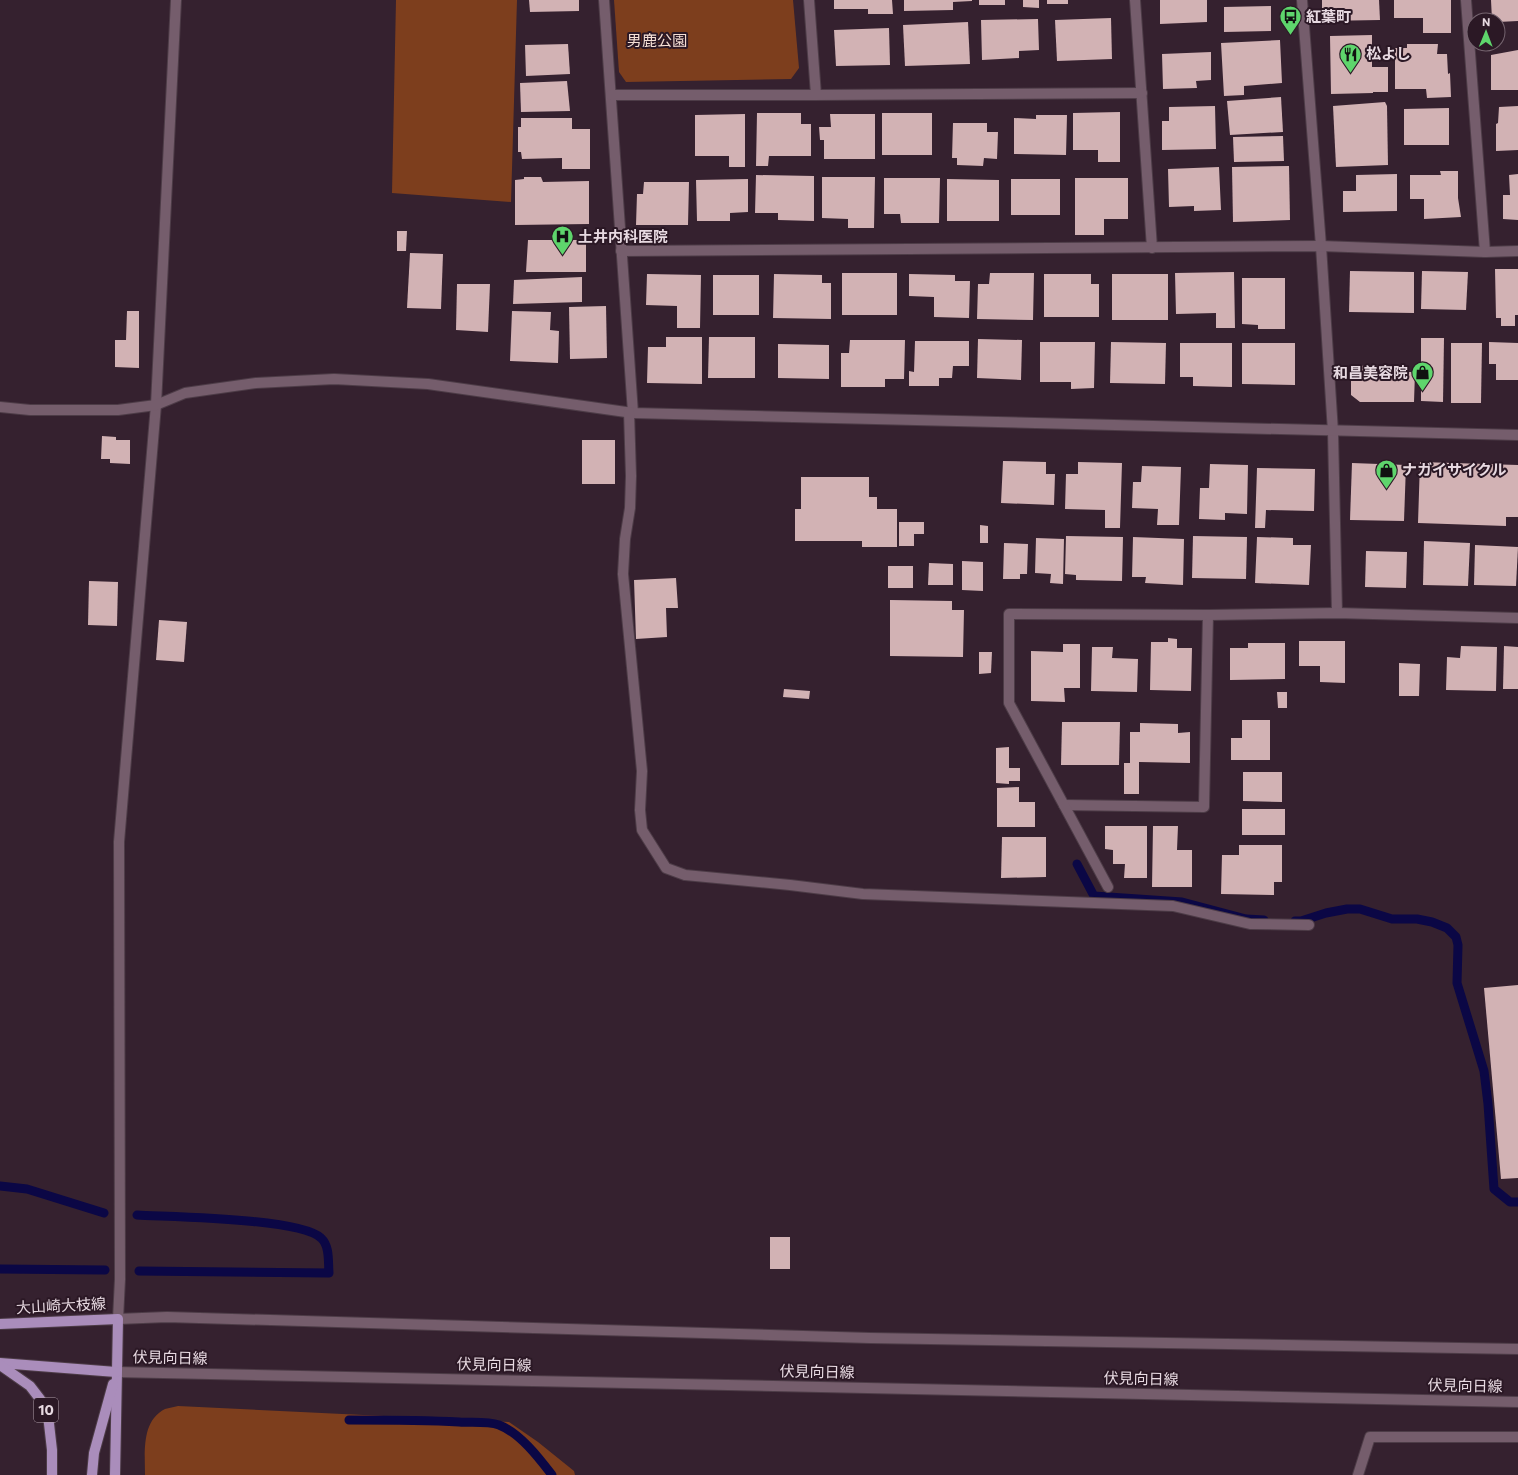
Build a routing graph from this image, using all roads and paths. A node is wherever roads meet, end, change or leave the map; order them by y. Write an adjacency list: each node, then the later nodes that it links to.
1 (176, 0): 15 (street)
2 (604, 0): 8 (street)
3 (809, 0): 9 (street)
4 (1135, 0): 7 (street)
5 (1302, 0): 10 (street)
6 (1466, 0): 14 (street)
7 (1142, 93): 9 (street); 11 (street)
8 (611, 95): 9 (street); 12 (street)
9 (816, 95)
10 (1321, 246): 11 (street); 14 (street); 18 (street)
11 (1152, 248): 12 (street)
12 (621, 251): 17 (street)
13 (1518, 251): 14 (street)
14 (1486, 252)
15 (156, 405): 16 (street); 17 (street); 26 (street)
16 (0, 407)
17 (631, 412): 18 (street); 25 (street)
18 (1333, 432): 19 (street); 20 (street)
19 (1518, 436)
20 (1338, 613): 21 (street); 22 (street)
21 (1208, 615): 23 (street); 23 (street)
22 (1518, 618)
23 (1064, 805): 24 (street)
24 (1108, 887)
25 (1309, 925)
26 (118, 1318): 27 (main road, 大山崎大枝線); 28 (street); 30 (main road, 大山崎大枝線)
27 (0, 1324)
28 (1518, 1349)
29 (0, 1364): 30 (main road, 10); 33 (main road, 10)
30 (116, 1372): 31 (street, 伏見向日線); 34 (main road, 大山崎大枝線); 35 (main road, 大山崎大枝線)
31 (1518, 1402)
32 (1518, 1437): 36 (street)
33 (52, 1475)
34 (92, 1475)
35 (115, 1475)
36 (1358, 1475)

